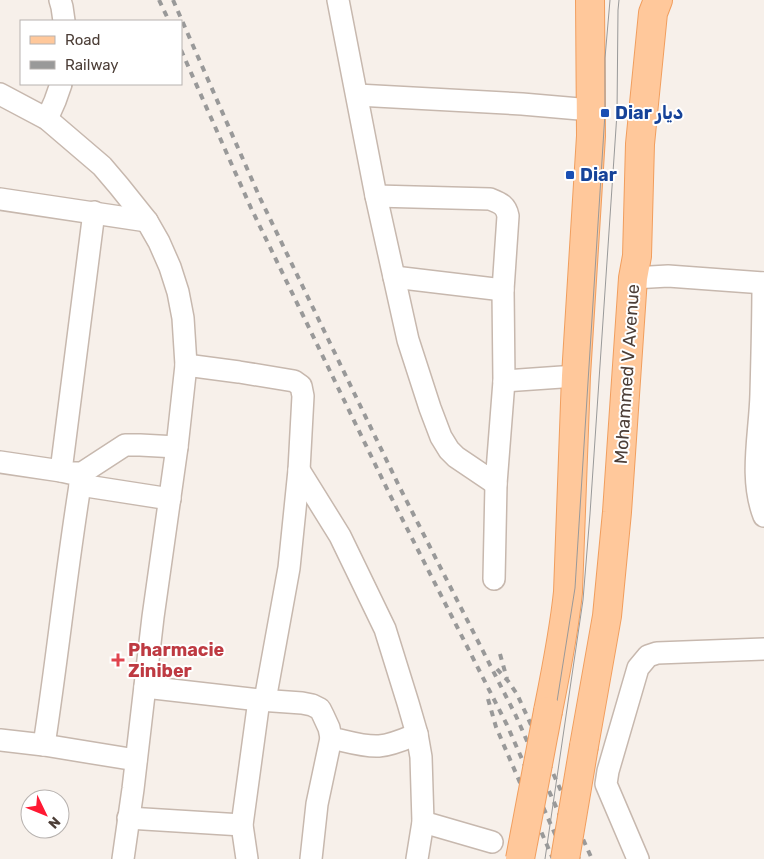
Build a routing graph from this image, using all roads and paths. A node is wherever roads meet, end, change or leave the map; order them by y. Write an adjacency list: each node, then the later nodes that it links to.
1 (60, 0): 5 (street)
2 (338, 0): 8 (street)
3 (590, 0): 9 (main road)
4 (658, 0): 16 (main road, Mohammed V Avenue)
5 (64, 20)
6 (61, 85): 10 (street)
7 (0, 94): 10 (street)
8 (357, 95): 9 (street); 11 (street)
9 (590, 110): 20 (main road)
10 (47, 119): 14 (street)
11 (376, 196): 15 (street); 18 (street)
12 (0, 199): 13 (street)
13 (94, 212): 14 (street); 25 (street)
14 (148, 221): 19 (street)
15 (394, 277): 18 (street); 26 (street)
16 (634, 278): 17 (street); 47 (main road, Mohammed V Avenue, bridge)
17 (764, 283): 28 (street)
18 (503, 290): 21 (street)
19 (186, 365): 22 (street); 24 (street)
20 (576, 376): 21 (street); 46 (main road, bridge)
21 (504, 381): 26 (street)
22 (177, 447): 25 (street); 27 (street)
23 (0, 462): 25 (street)
24 (300, 470): 32 (street); 33 (street)
25 (75, 476): 27 (street); 36 (street)
26 (496, 484): 29 (street)
27 (170, 499): 31 (street)
28 (764, 516)
29 (494, 579)
30 (764, 649): 48 (street)
31 (145, 687): 32 (street); 37 (street)
32 (262, 700): 34 (street); 40 (street)
33 (417, 734): 34 (street); 39 (street)
34 (331, 738): 44 (street)
35 (0, 740): 36 (street)
36 (44, 745): 37 (street)
37 (136, 760): 38 (street)
38 (128, 818): 40 (street); 42 (street)
39 (423, 822): 41 (street); 45 (street)
40 (242, 825): 43 (street)
41 (492, 842)
42 (122, 859)
43 (247, 859)
44 (310, 859)
45 (417, 859)
46 (520, 859)
47 (565, 859)
48 (638, 859)

